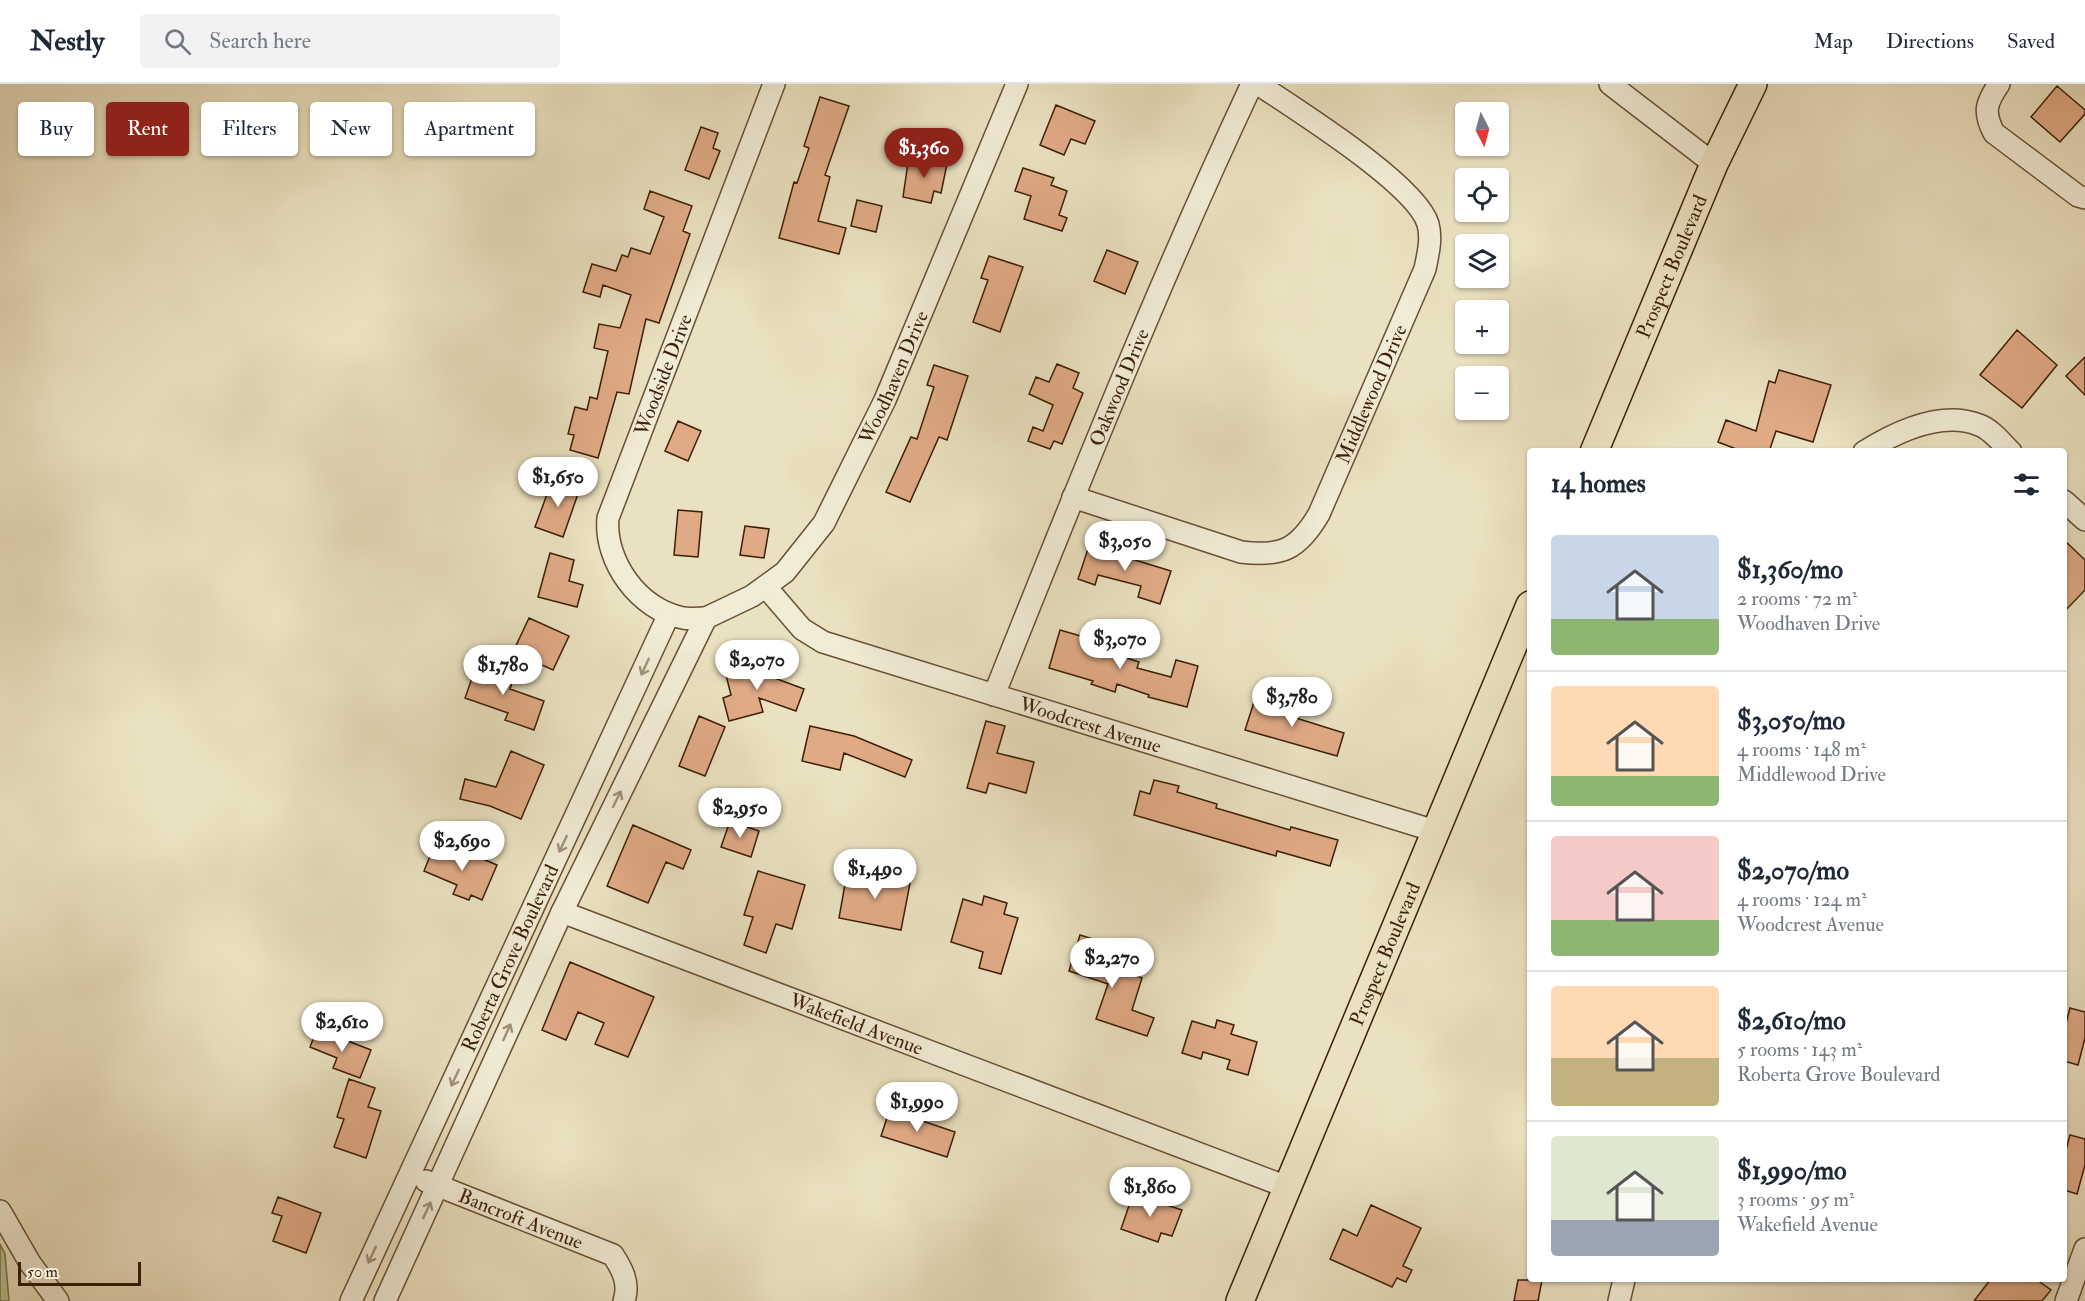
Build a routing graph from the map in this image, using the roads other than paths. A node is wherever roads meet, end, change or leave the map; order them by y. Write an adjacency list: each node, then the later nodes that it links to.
1 (774, 84): 18 (street, Woodside Drive)
2 (1017, 84): 16 (street, Woodhaven Drive)
3 (1252, 84): 13 (street, Oakwood Drive)
4 (1258, 84): 13 (street, Middlewood Drive)
5 (1610, 84): 8 (street)
6 (1753, 84): 8 (main road, Prospect Boulevard)
7 (2000, 84): 9 (street)
8 (1714, 164): 10 (main road, Prospect Boulevard)
9 (2085, 198)
10 (1596, 448)
11 (1872, 448): 12 (street)
12 (2006, 448)
13 (1073, 497): 20 (street, Oakwood Drive)
14 (2067, 504): 15 (street)
15 (2085, 520)
16 (766, 587): 19 (street, Woodhaven Drive); 20 (street, Woodcrest Avenue)
17 (1527, 612): 21 (main road, Prospect Boulevard)
18 (669, 614): 19 (street, Woodside Drive); 23 (street, Roberta Grove Boulevard, one-way to 23)
19 (706, 618): 22 (street, Roberta Grove Boulevard, one-way to 19)
20 (994, 695): 21 (street, Woodcrest Avenue)
21 (1436, 831): 25 (main road, Prospect Boulevard)
22 (562, 912): 24 (street, Roberta Grove Boulevard, one-way to 22); 25 (street, Wakefield Avenue)
23 (410, 1175): 24 (street, Bancroft Avenue); 30 (street, Roberta Grove Boulevard, one-way to 30)
24 (438, 1185): 31 (street, Roberta Grove Boulevard, one-way to 24); 32 (street, Bancroft Avenue)
25 (1287, 1187): 33 (main road, Prospect Boulevard)
26 (0, 1211): 29 (street)
27 (2085, 1249): 35 (street)
28 (1624, 1282): 34 (street)
29 (58, 1301)
30 (351, 1301)
31 (385, 1301)
32 (624, 1301)
33 (1240, 1301)
34 (1619, 1301)
35 (2066, 1301)

